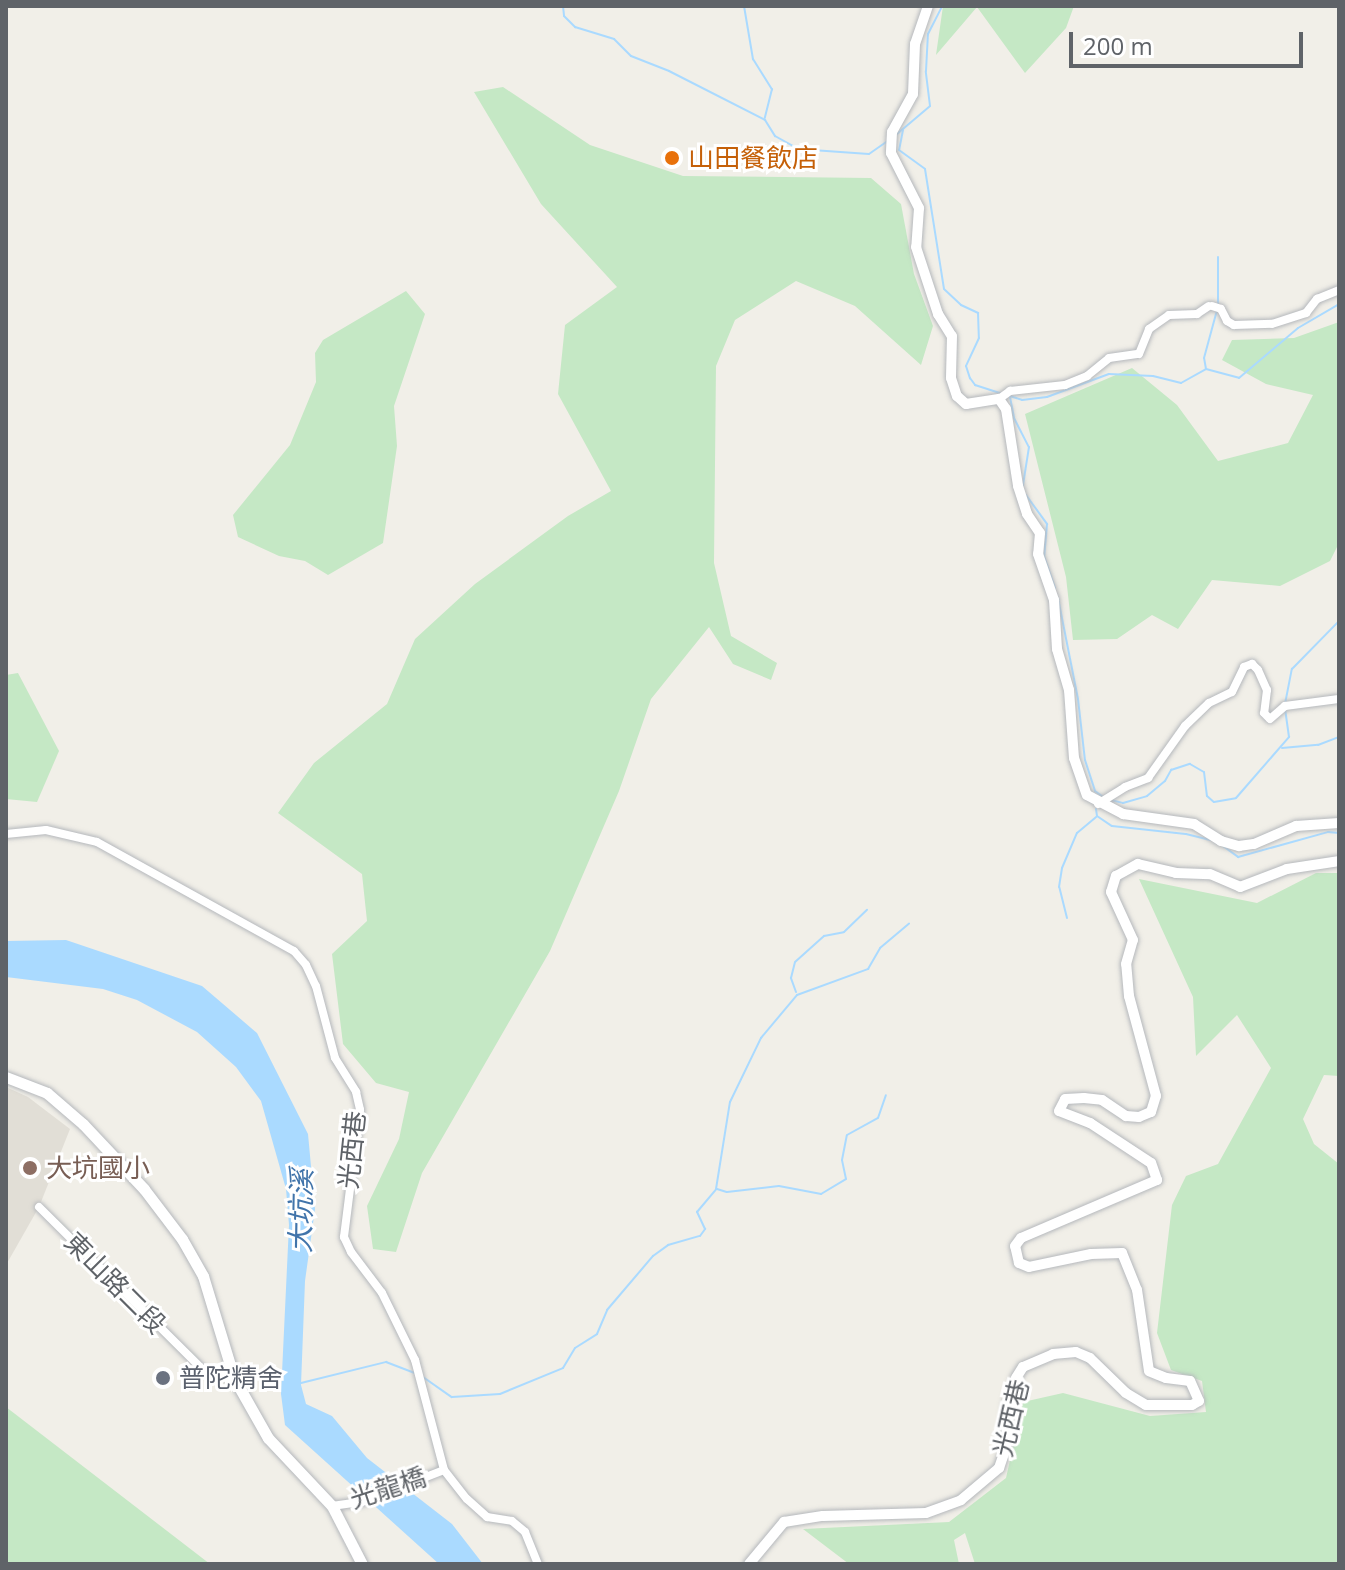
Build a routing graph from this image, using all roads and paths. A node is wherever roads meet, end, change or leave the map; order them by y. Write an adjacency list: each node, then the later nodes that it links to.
1 (928, 6): 3 (street)
2 (1339, 290): 3 (street)
3 (999, 399): 5 (street)
4 (1339, 699): 5 (street)
5 (1098, 804): 6 (street)
6 (1339, 823)
7 (6, 834): 12 (street, 光西巷)
8 (1339, 861): 16 (street, 光西巷)
9 (6, 1077): 11 (main road)
10 (39, 1207): 11 (street, 東山路二段)
11 (234, 1378): 13 (main road)
12 (444, 1470): 13 (street, 光龍橋); 15 (street, 光西巷)
13 (332, 1506): 14 (main road)
14 (362, 1564)
15 (538, 1564)
16 (749, 1564)

